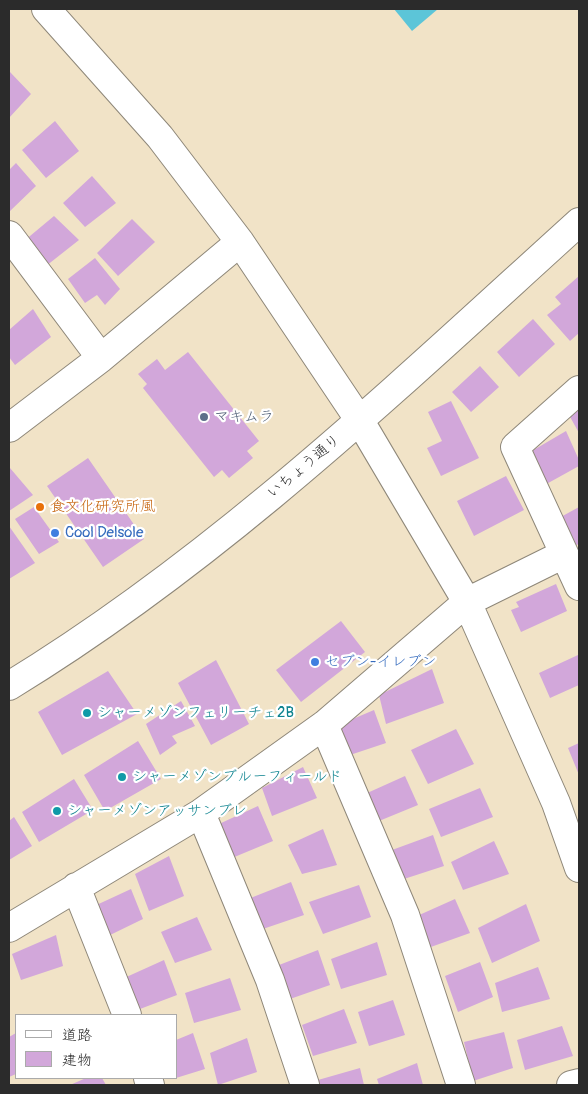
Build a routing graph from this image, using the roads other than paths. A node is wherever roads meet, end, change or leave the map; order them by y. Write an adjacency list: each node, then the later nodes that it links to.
1 (46, 9): 4 (street)
2 (579, 222): 7 (street, いちょう通り)
3 (9, 235): 5 (street)
4 (240, 242): 5 (street); 7 (street)
5 (101, 358): 8 (street)
6 (579, 390): 9 (street)
7 (360, 421): 11 (street); 12 (street, いちょう通り)
8 (9, 428)
9 (564, 554): 10 (street); 11 (street)
10 (579, 586)
11 (467, 602): 13 (street); 15 (street)
12 (9, 686)
13 (324, 725): 14 (street); 21 (street)
14 (201, 813): 16 (street); 20 (street)
15 (579, 868)
16 (76, 887): 17 (street); 18 (street)
17 (9, 928)
18 (127, 1014)
19 (579, 1083): 22 (street)
20 (305, 1085)
21 (461, 1085)
22 (572, 1085)

